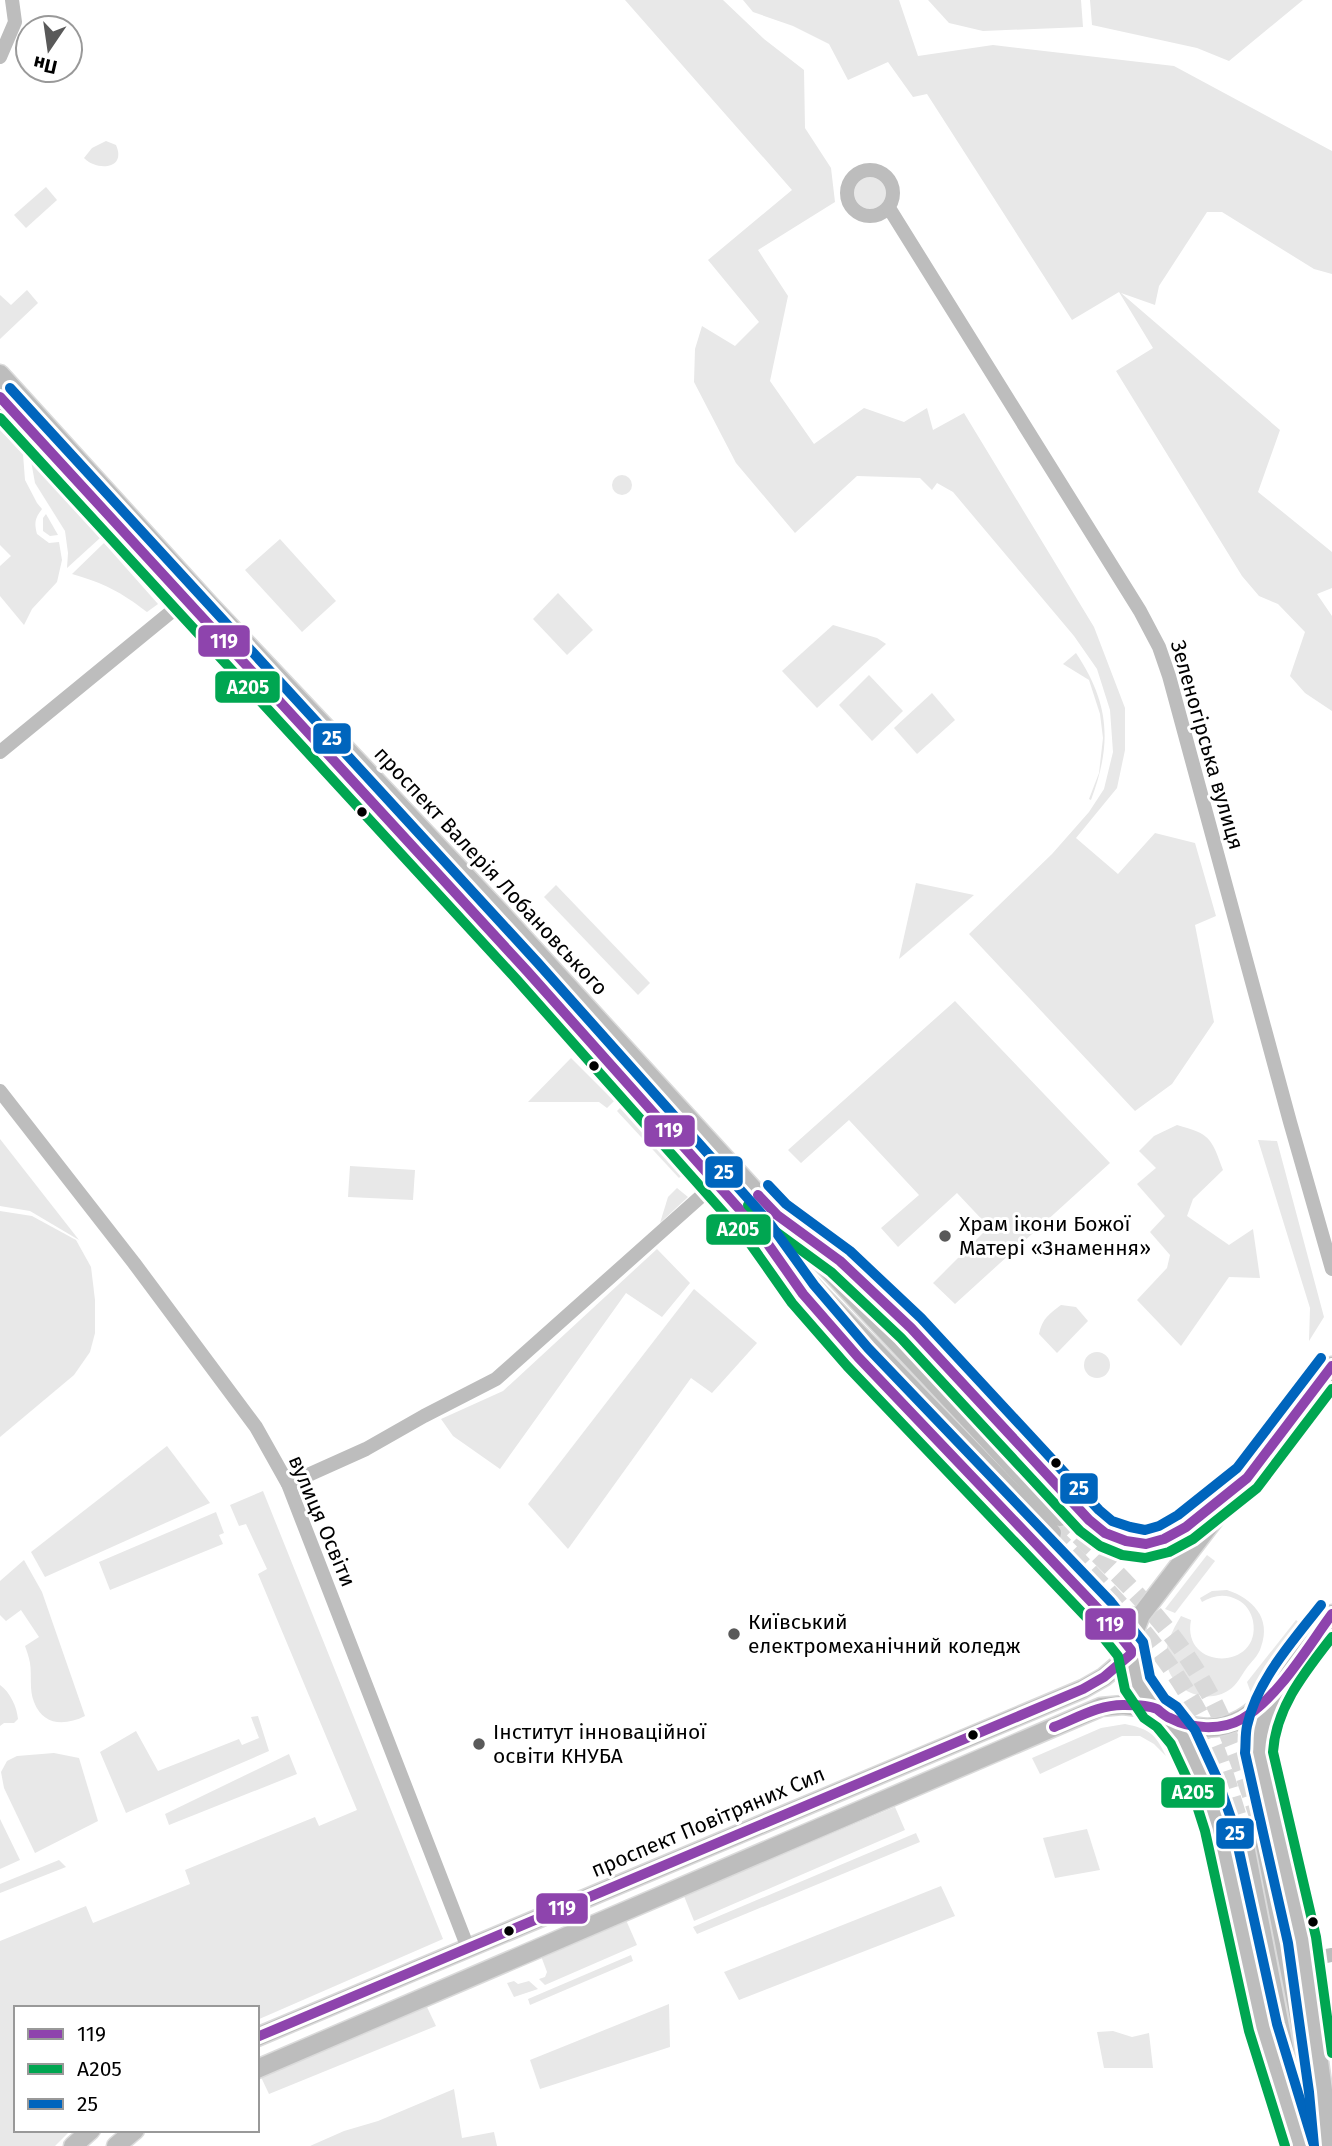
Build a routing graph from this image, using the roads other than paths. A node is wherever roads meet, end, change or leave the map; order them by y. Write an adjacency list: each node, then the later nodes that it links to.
1 (12, 0): 2 (street)
2 (0, 57)
3 (889, 208): 12 (street, Зеленогірська вулиця)
4 (0, 374): 6 (main road, проспект Валерія Лобановського)
5 (0, 397): 6 (main road, проспект Валерія Лобановського)
6 (192, 596): 7 (street); 9 (main road, проспект Валерія Лобановського); 10 (main road, проспект Валерія Лобановського)
7 (0, 752)
8 (0, 1091): 15 (street, вулиця Освіти)
9 (716, 1183): 11 (main road, проспект Валерія Лобановського); 15 (street)
10 (777, 1215): 11 (main road, проспект Валерія Лобановського); 14 (main road, проспект Валерія Лобановського)
11 (758, 1230): 17 (main road, проспект Валерія Лобановського)
12 (1332, 1269)
13 (1332, 1366): 14 (main road)
14 (1247, 1478): 17 (main road)
15 (288, 1484): 22 (street, вулиця Освіти)
16 (1332, 1614): 18 (main road)
17 (1131, 1652): 19 (main road); 22 (main road, проспект Повітряних Сил)
18 (1293, 1666): 19 (main road); 30 (main road)
19 (1161, 1713): 24 (main road); 29 (main road)
20 (1261, 1825): 30 (main road)
21 (1242, 1830): 29 (main road)
22 (468, 1948): 23 (main road, проспект Повітряних Сил)
23 (259, 2036)
24 (259, 2068)
25 (89, 2132): 27 (main road)
26 (133, 2132): 28 (main road)
27 (73, 2146)
28 (116, 2146)
29 (1302, 2146)
30 (1327, 2146)

